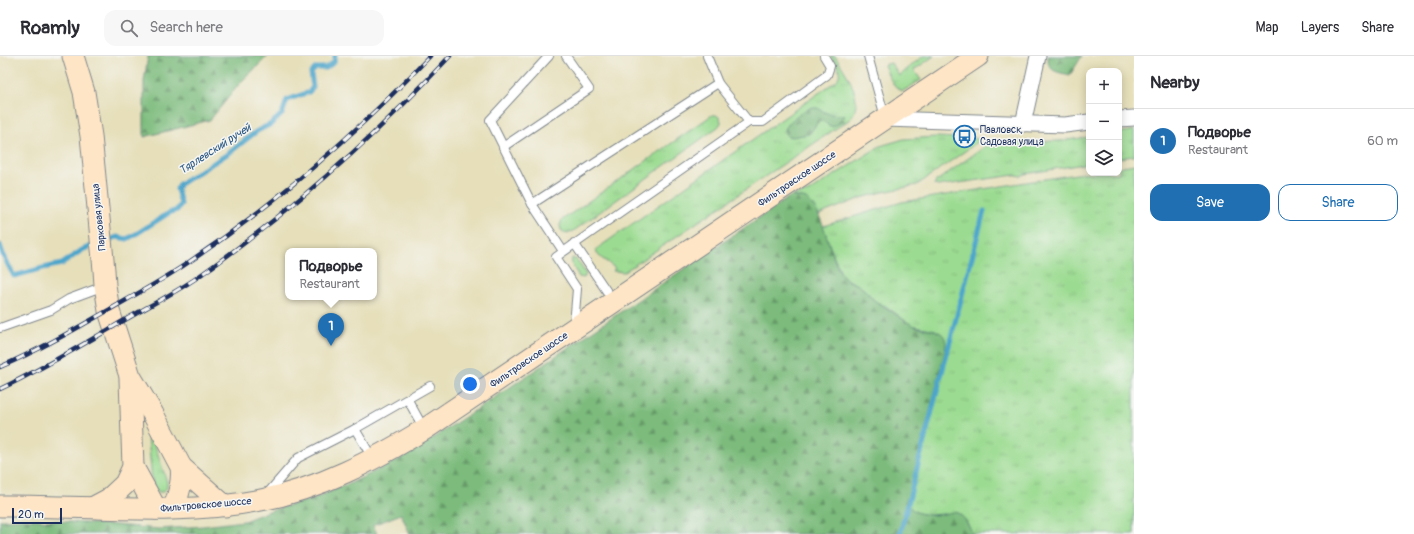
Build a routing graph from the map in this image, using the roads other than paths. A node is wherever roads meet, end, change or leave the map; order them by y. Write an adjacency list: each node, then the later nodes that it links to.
1 (73, 56): 20 (main road, Парковая улица)
2 (549, 56): 16 (lane)
3 (566, 56): 16 (lane)
4 (707, 56): 9 (lane)
5 (824, 56): 13 (lane)
6 (868, 56): 11 (lane)
7 (978, 56): 11 (main road, Фильтровское шоссе)
8 (1038, 56): 15 (street)
9 (718, 83): 13 (lane); 17 (lane)
10 (1134, 118): 12 (street)
11 (885, 119): 15 (street); 21 (main road, Фильтровское шоссе)
12 (1122, 119)
13 (749, 122): 18 (lane)
14 (1086, 122): 15 (street)
15 (1023, 124)
16 (503, 147): 17 (lane)
17 (532, 204): 19 (lane)
18 (574, 244): 19 (lane); 21 (lane)
19 (563, 251): 23 (lane)
20 (104, 278): 22 (lane); 24 (main road, Парковая улица)
21 (614, 303): 23 (main road, Фильтровское шоссе)
22 (0, 328)
23 (574, 330): 28 (main road, Фильтровское шоссе)
24 (130, 376): 30 (main road, Парковая улица); 31 (main road, Парковая улица)
25 (430, 386): 26 (lane)
26 (408, 400): 27 (lane); 28 (lane)
27 (355, 429): 29 (lane); 32 (lane)
28 (425, 429): 29 (main road, Фильтровское шоссе)
29 (373, 459): 32 (main road, Фильтровское шоссе)
30 (133, 467): 35 (main road, Парковая улица); 36 (main road)
31 (181, 468): 34 (main road); 36 (main road)
32 (261, 500): 34 (main road, Фильтровское шоссе)
33 (0, 506): 35 (main road, Фильтровское шоссе)
34 (225, 506): 36 (main road, Фильтровское шоссе)
35 (94, 507): 36 (main road, Фильтровское шоссе)
36 (165, 509)

